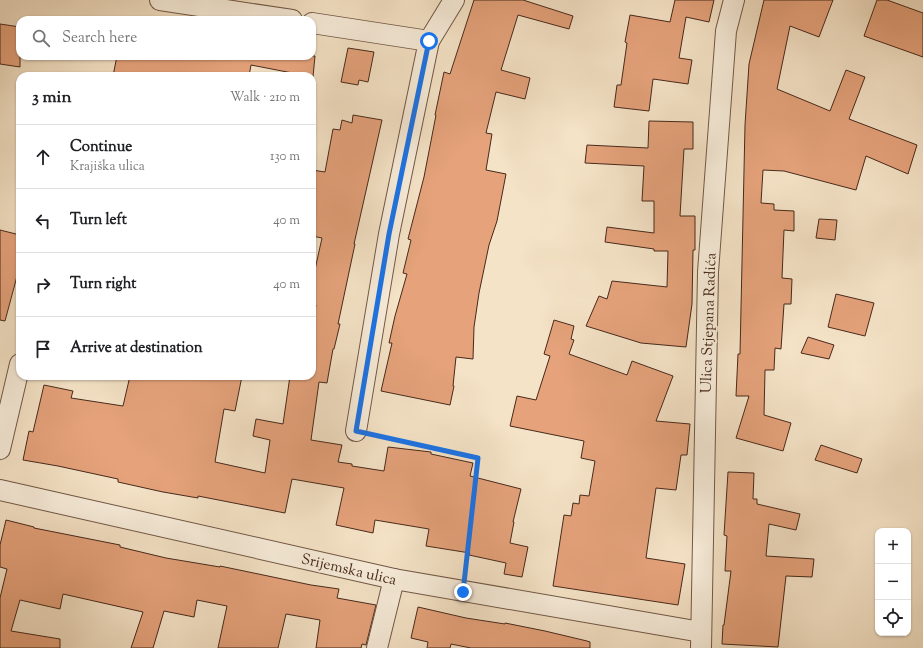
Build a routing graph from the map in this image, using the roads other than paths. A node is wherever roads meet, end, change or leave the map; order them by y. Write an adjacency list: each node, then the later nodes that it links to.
1 (160, 0): 4 (street)
2 (454, 0): 6 (street)
3 (734, 0): 12 (street, Ulica Stjepana Radića)
4 (266, 16)
5 (316, 24): 6 (street)
6 (429, 41): 8 (street)
7 (16, 380): 9 (street)
8 (356, 431)
9 (0, 449)
10 (0, 490): 11 (street, Srijemska ulica)
11 (394, 579): 12 (street, Srijemska ulica); 13 (street)
12 (701, 640)
13 (377, 648)

